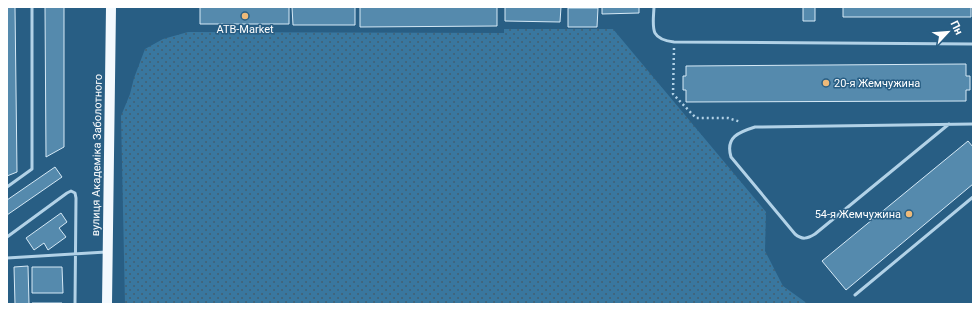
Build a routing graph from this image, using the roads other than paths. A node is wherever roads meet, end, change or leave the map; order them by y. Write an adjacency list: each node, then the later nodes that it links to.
1 (32, 7): 7 (lane)
2 (111, 7): 10 (main road, вулиця Академіка Заболотного)
3 (654, 7): 4 (lane)
4 (973, 44)
5 (949, 124): 5 (lane); 6 (lane)
6 (973, 124)
7 (7, 187)
8 (973, 197): 13 (lane)
9 (7, 237): 11 (lane)
10 (107, 252): 11 (lane); 15 (main road, вулиця Академіка Заболотного)
11 (75, 254): 12 (lane); 14 (lane)
12 (7, 258)
13 (855, 295)
14 (76, 304)
15 (107, 304)

